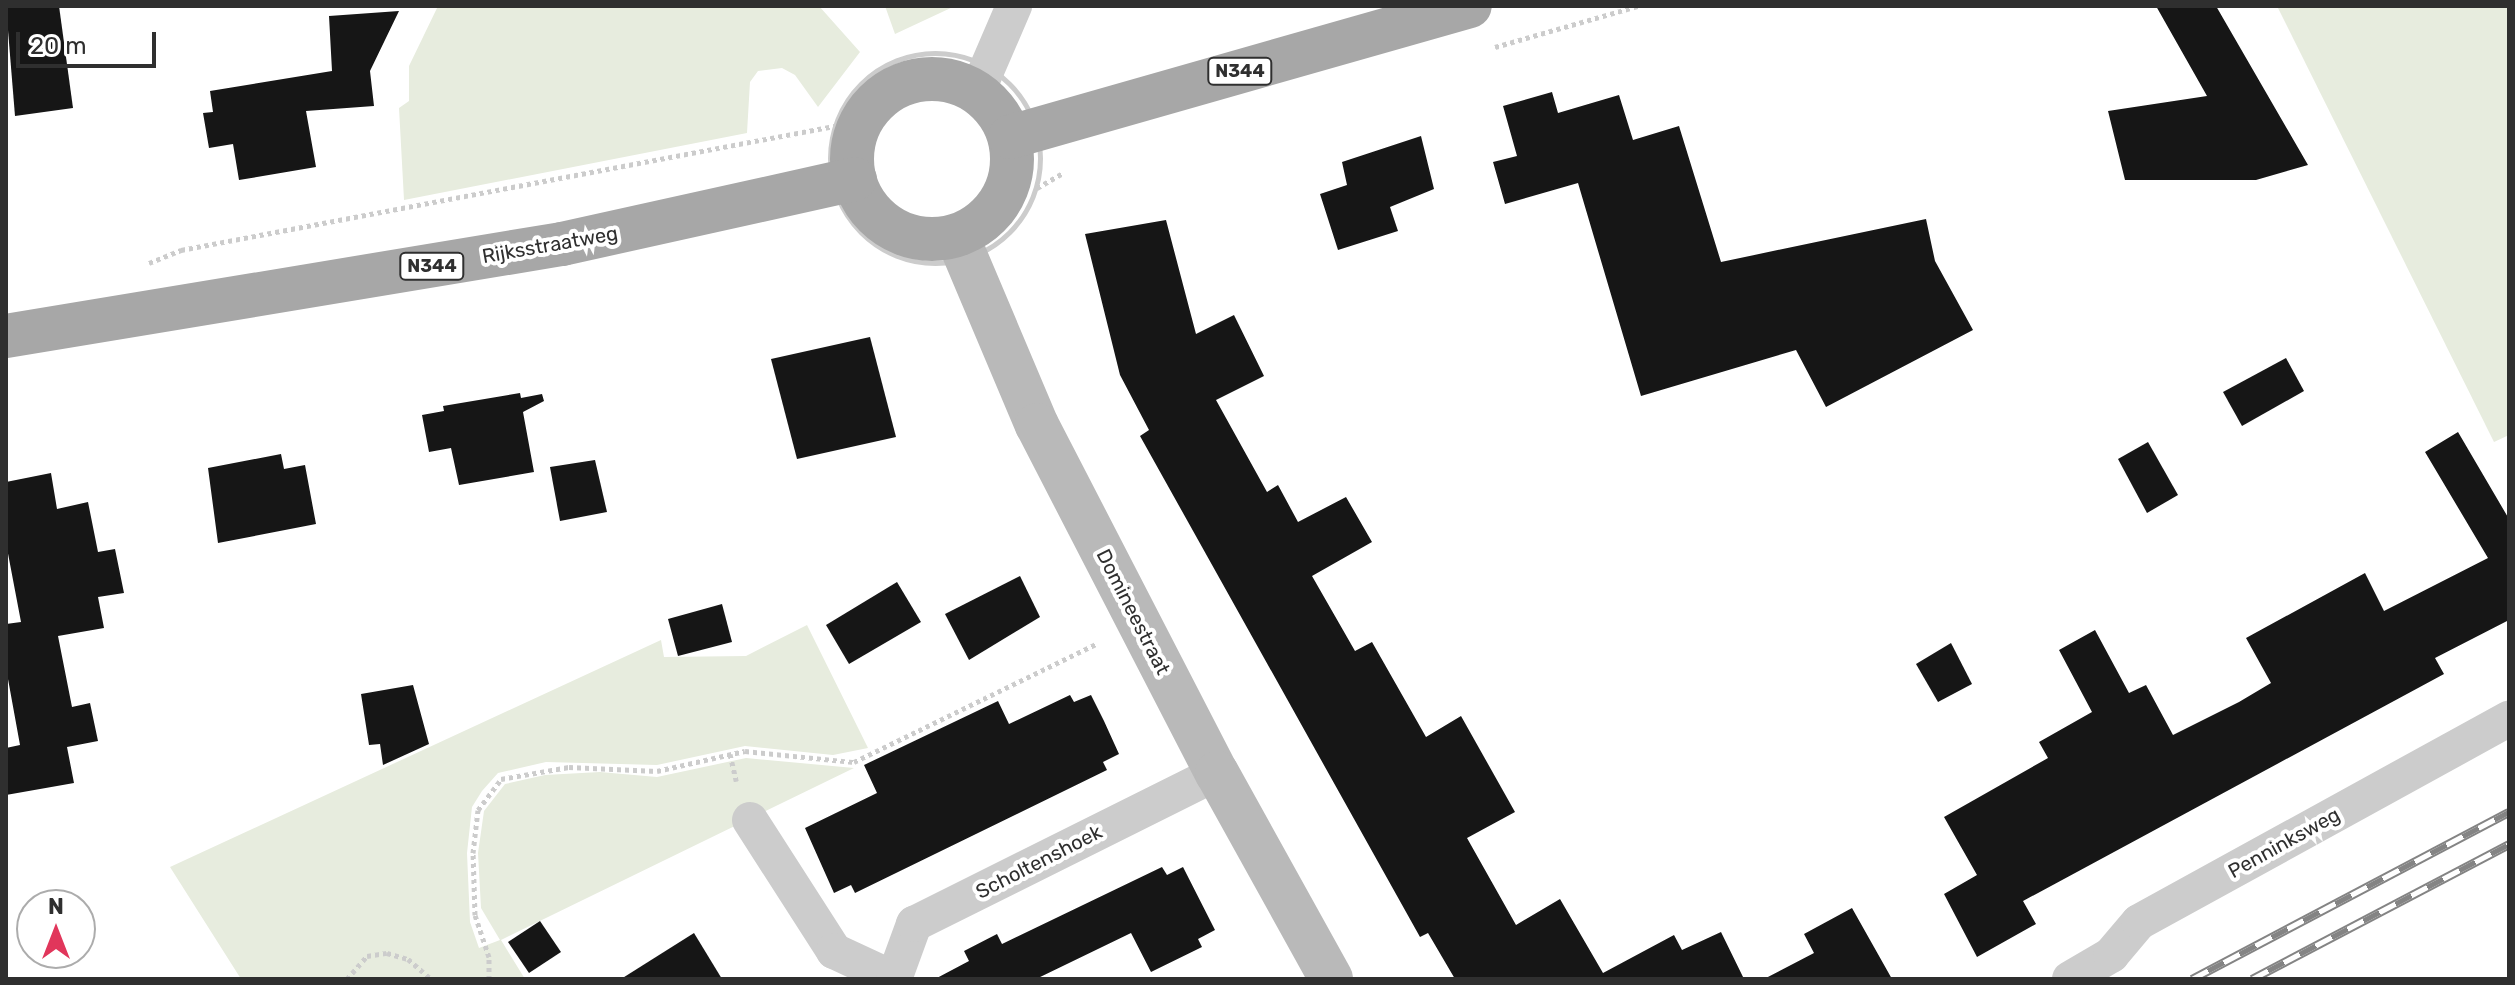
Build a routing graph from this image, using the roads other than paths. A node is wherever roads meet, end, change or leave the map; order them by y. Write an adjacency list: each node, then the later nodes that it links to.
1 (1014, 6): 3 (street)
2 (1470, 6): 4 (main road, N344)
3 (993, 83): 4 (main road); 5 (main road)
4 (1010, 137): 6 (main road)
5 (855, 179): 6 (main road); 7 (main road, Rijksstraatweg / N344)
6 (961, 247): 9 (main road, Domineestraat)
7 (6, 336)
8 (2509, 719): 13 (street, Penninksweg)
9 (1217, 773): 11 (street, Scholtenshoek); 12 (main road, Domineestraat)
10 (750, 820): 11 (street, Scholtenshoek)
11 (894, 979)
12 (1331, 979)
13 (2070, 979)

